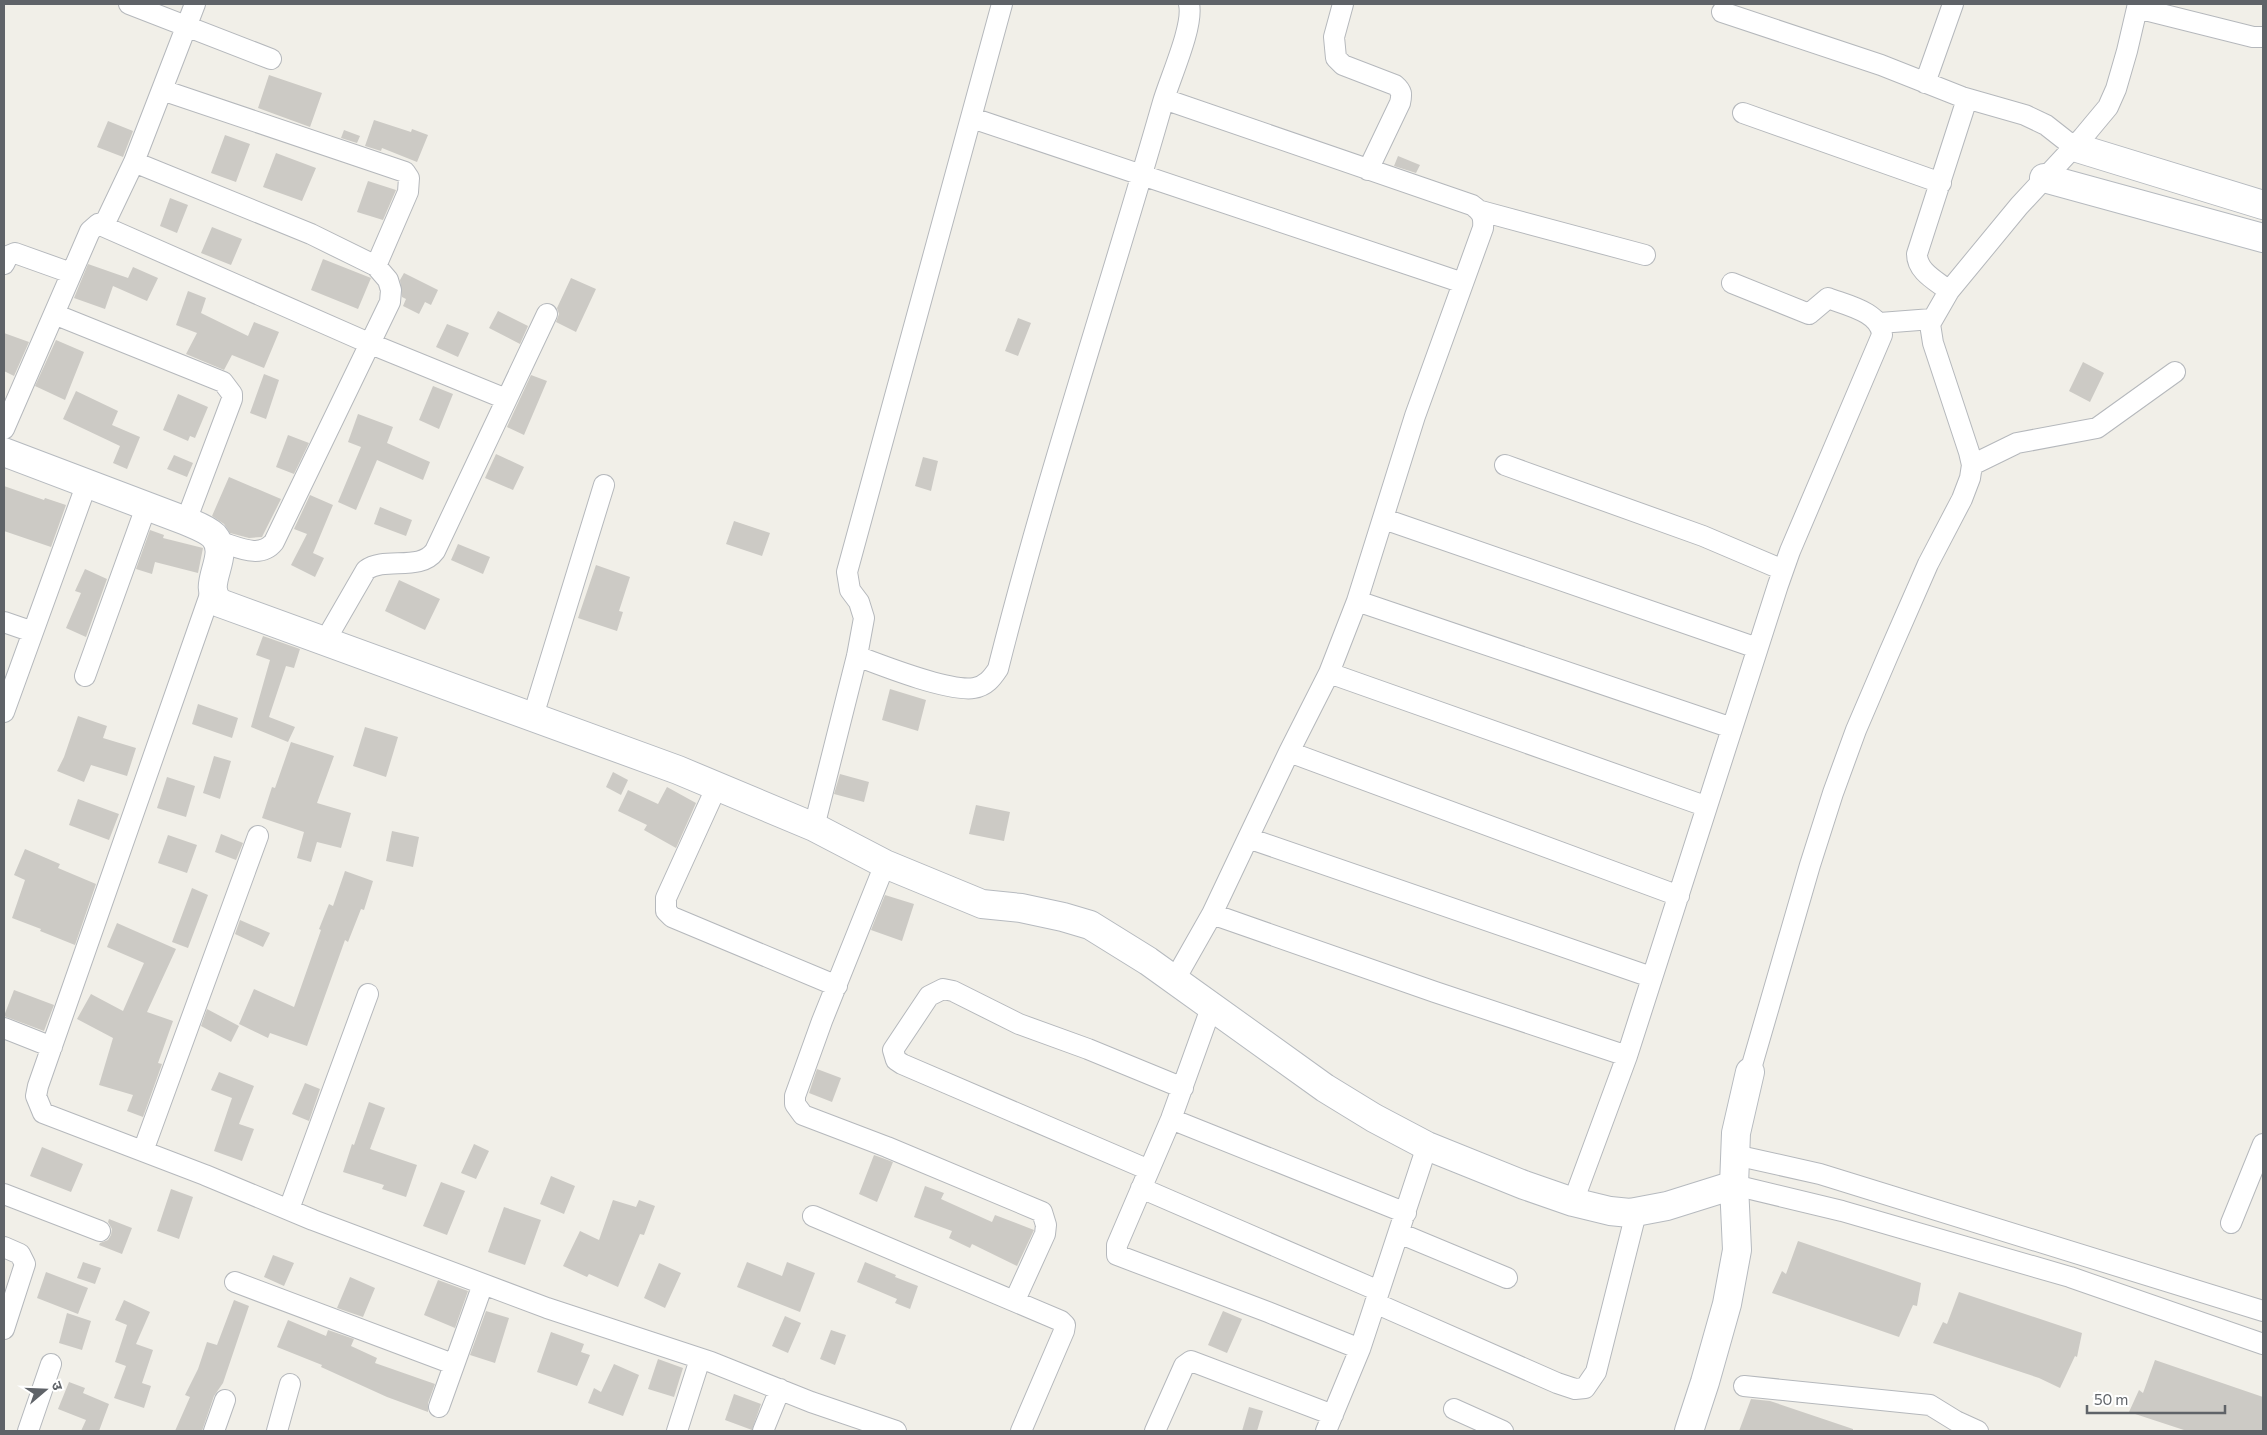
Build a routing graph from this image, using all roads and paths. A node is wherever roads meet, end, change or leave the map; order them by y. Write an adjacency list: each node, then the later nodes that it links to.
1 (129, 4): 9 (street)
2 (195, 4): 9 (street)
3 (1002, 4): 17 (street)
4 (1189, 4): 15 (street)
5 (1343, 4): 20 (street)
6 (1951, 5): 12 (street)
7 (2137, 6): 10 (street); 18 (street)
8 (1722, 12): 12 (street)
9 (187, 26): 11 (street); 13 (street)
10 (2263, 37)
11 (271, 59)
12 (1925, 82): 14 (street)
13 (162, 90): 19 (street); 30 (street)
14 (1967, 99): 18 (street); 23 (street)
15 (1164, 100): 20 (street); 21 (street)
16 (1743, 113): 23 (street)
17 (972, 118): 21 (street); 59 (street)
18 (2074, 148): 22 (street); 24 (street)
19 (134, 162): 26 (street); 30 (street)
20 (1368, 170): 25 (street)
21 (1142, 176): 33 (street); 59 (street)
22 (2044, 178): 27 (street); 34 (street)
23 (1941, 183): 34 (street)
24 (2263, 205)
25 (1481, 211): 28 (street); 33 (street)
26 (104, 225): 31 (street); 39 (street)
27 (2263, 238)
28 (1645, 255)
29 (4, 264): 31 (street)
30 (376, 266): 39 (street)
31 (71, 273): 35 (street)
32 (1732, 282): 38 (street)
33 (1464, 283): 49 (street)
34 (1949, 292): 37 (street)
35 (54, 314): 42 (street); 50 (street)
36 (547, 314): 41 (street)
37 (1932, 319): 38 (street); 45 (street)
38 (1880, 323): 52 (street)
39 (371, 344): 41 (street); 51 (street)
40 (2175, 372): 45 (street)
41 (506, 398): 57 (street)
42 (4, 429)
43 (4, 452): 46 (street)
44 (1506, 465): 52 (street)
45 (1972, 465): 82 (street)
46 (87, 483): 48 (street); 56 (street)
47 (604, 484): 63 (street)
48 (146, 507): 50 (street); 61 (street)
49 (1384, 519): 54 (street); 58 (street)
50 (186, 521): 51 (street)
51 (217, 541): 53 (street)
52 (1783, 570): 58 (street)
53 (212, 590): 57 (street); 80 (street)
54 (1357, 601): 60 (street); 64 (street)
55 (4, 622): 56 (street)
56 (33, 632): 62 (street)
57 (325, 641): 63 (street)
58 (1757, 648): 64 (street)
59 (857, 656): 68 (street)
60 (1329, 673): 65 (street); 67 (street)
61 (85, 676)
62 (4, 712)
63 (533, 716): 66 (street)
64 (1732, 728): 67 (street)
65 (1289, 752): 70 (street); 72 (street)
66 (717, 786): 68 (street); 76 (street)
67 (1706, 806): 72 (street)
68 (814, 827): 71 (street)
69 (258, 836): 88 (street)
70 (1248, 838): 73 (street); 74 (street)
71 (885, 864): 75 (street); 76 (street)
72 (1679, 896): 74 (street)
73 (1212, 914): 75 (street); 81 (street)
74 (1651, 977): 81 (street)
75 (1174, 981): 78 (street)
76 (837, 986): 105 (street)
77 (368, 994): 93 (street)
78 (1212, 1008): 83 (street); 87 (street)
79 (4, 1028): 80 (street)
80 (52, 1047): 88 (street)
81 (1626, 1056): 92 (street)
82 (1750, 1072): 85 (street)
83 (1183, 1088): 84 (street); 89 (street)
84 (1171, 1119): 89 (street); 94 (street)
85 (1735, 1144): 90 (street); 106 (street)
86 (2263, 1144): 97 (street)
87 (1427, 1146): 92 (street); 94 (street)
88 (143, 1151): 93 (street)
89 (1145, 1179): 104 (street); 109 (street)
90 (1734, 1185): 95 (street); 108 (street); 130 (street)
91 (4, 1194): 98 (street)
92 (1573, 1202): 95 (street)
93 (289, 1209): 103 (street)
94 (1406, 1212): 99 (street)
95 (1636, 1213): 104 (street)
96 (813, 1216): 105 (street)
97 (2231, 1223)
98 (100, 1231)
99 (1399, 1233): 101 (street); 104 (street)
100 (4, 1247): 107 (street)
101 (1507, 1278)
102 (235, 1282): 112 (street)
103 (483, 1284): 110 (street); 112 (street)
104 (1377, 1297): 109 (street)
105 (1016, 1300): 127 (street)
106 (2263, 1311)
107 (4, 1328)
108 (2263, 1344)
109 (1360, 1349): 119 (street)
110 (700, 1359): 115 (street); 124 (street)
111 (51, 1364): 121 (street)
112 (453, 1364): 117 (street)
113 (290, 1384): 123 (street)
114 (1744, 1386): 131 (street)
115 (780, 1389): 120 (street); 125 (street)
116 (225, 1400): 122 (street)
117 (439, 1407)
118 (1454, 1409): 129 (street)
119 (1329, 1423): 128 (street)
120 (847, 1424): 126 (street)
121 (28, 1431)
122 (214, 1431)
123 (277, 1431)
124 (677, 1431)
125 (763, 1431)
126 (896, 1431)
127 (1021, 1431)
128 (1155, 1431)
129 (1503, 1431)
130 (1688, 1431)
131 (1978, 1431)

